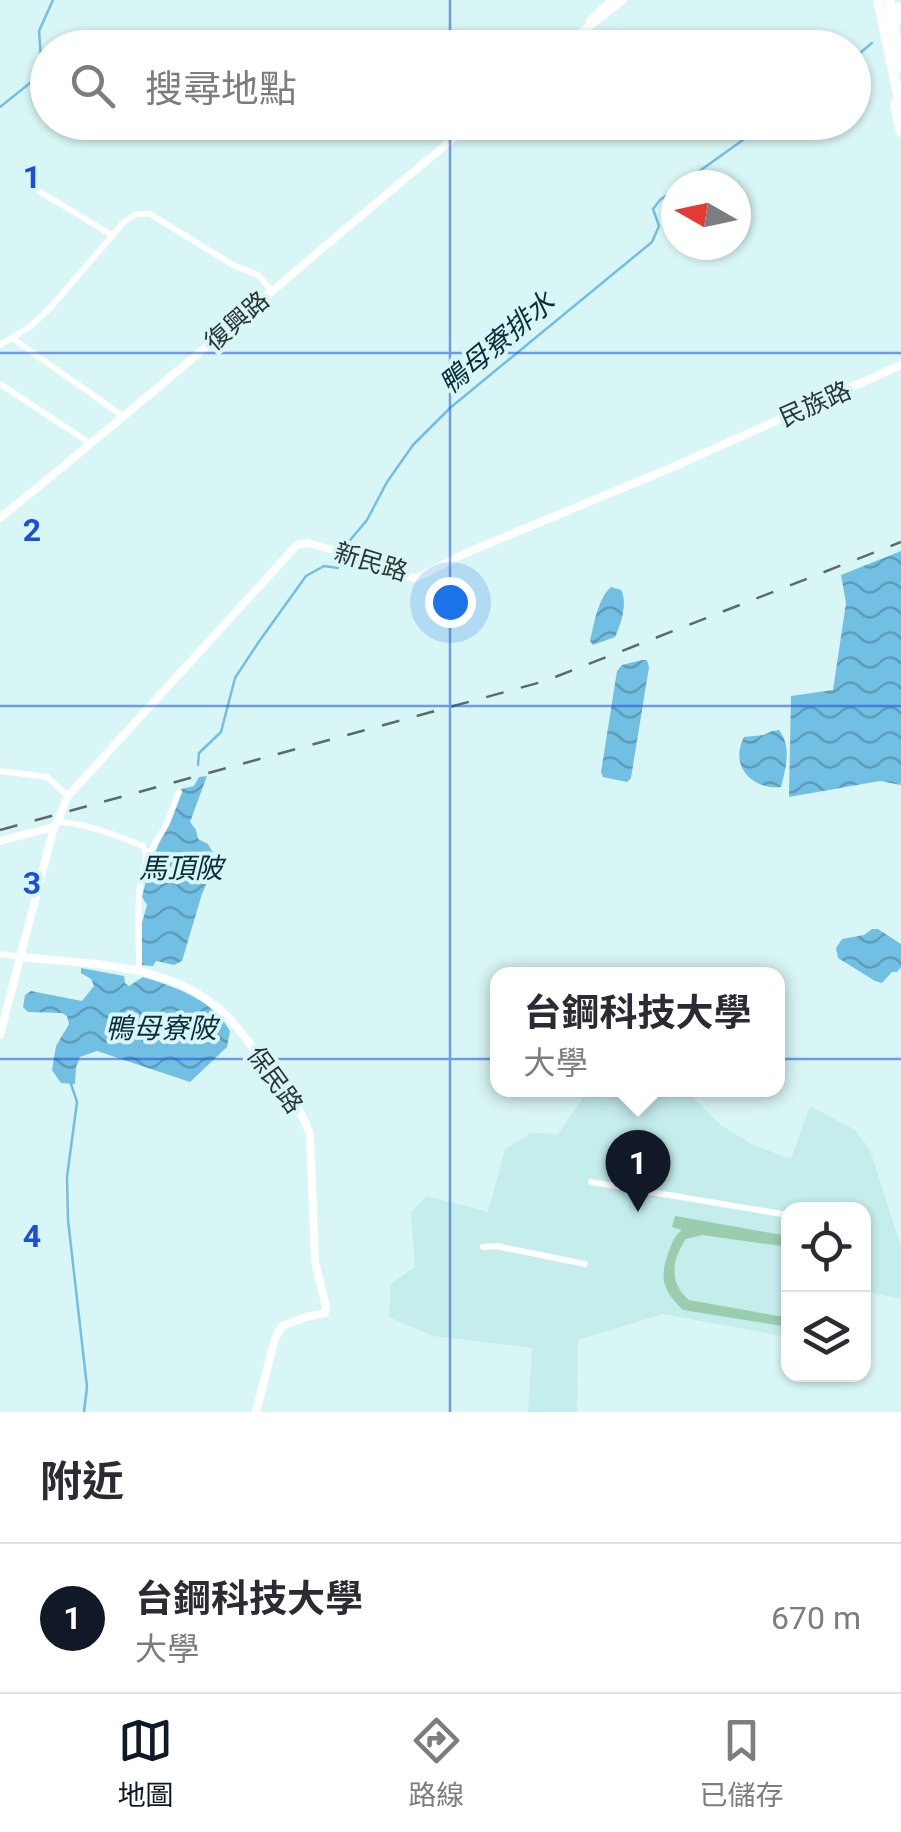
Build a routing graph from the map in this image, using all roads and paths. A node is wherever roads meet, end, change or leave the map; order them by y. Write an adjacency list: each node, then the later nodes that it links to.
1 (612, 0): 5 (street)
2 (623, 0): 6 (street)
3 (878, 0): 9 (highway)
4 (896, 9): 7 (highway)
5 (580, 30)
6 (584, 30)
7 (901, 68)
8 (890, 84): 10 (highway)
9 (901, 108)
10 (901, 132)
11 (452, 140): 14 (street, 復興路)
12 (32, 188): 13 (street)
13 (112, 235): 14 (street); 15 (street)
14 (272, 291): 19 (street, 復興路)
15 (12, 338): 16 (street); 19 (street)
16 (0, 346)
17 (901, 365): 20 (street, 民族路)
18 (0, 384): 21 (street)
19 (124, 417): 21 (street, 復興路)
20 (728, 442): 25 (street, 新民路)
21 (92, 444): 22 (street, 復興路)
22 (0, 518)
23 (0, 770): 25 (street)
24 (179, 792): 28 (street)
25 (68, 796): 26 (street, 新民路)
26 (56, 824): 27 (street); 28 (street); 30 (street, 新民路)
27 (0, 841)
28 (148, 858): 31 (street)
29 (0, 954): 30 (street, 保民路)
30 (21, 957): 31 (street, 保民路); 32 (street, 新民路)
31 (139, 972): 37 (street, 保民路)
32 (0, 1035)
33 (591, 1182): 34 (street)
34 (781, 1214)
35 (482, 1247): 36 (street)
36 (585, 1264)
37 (256, 1412)

